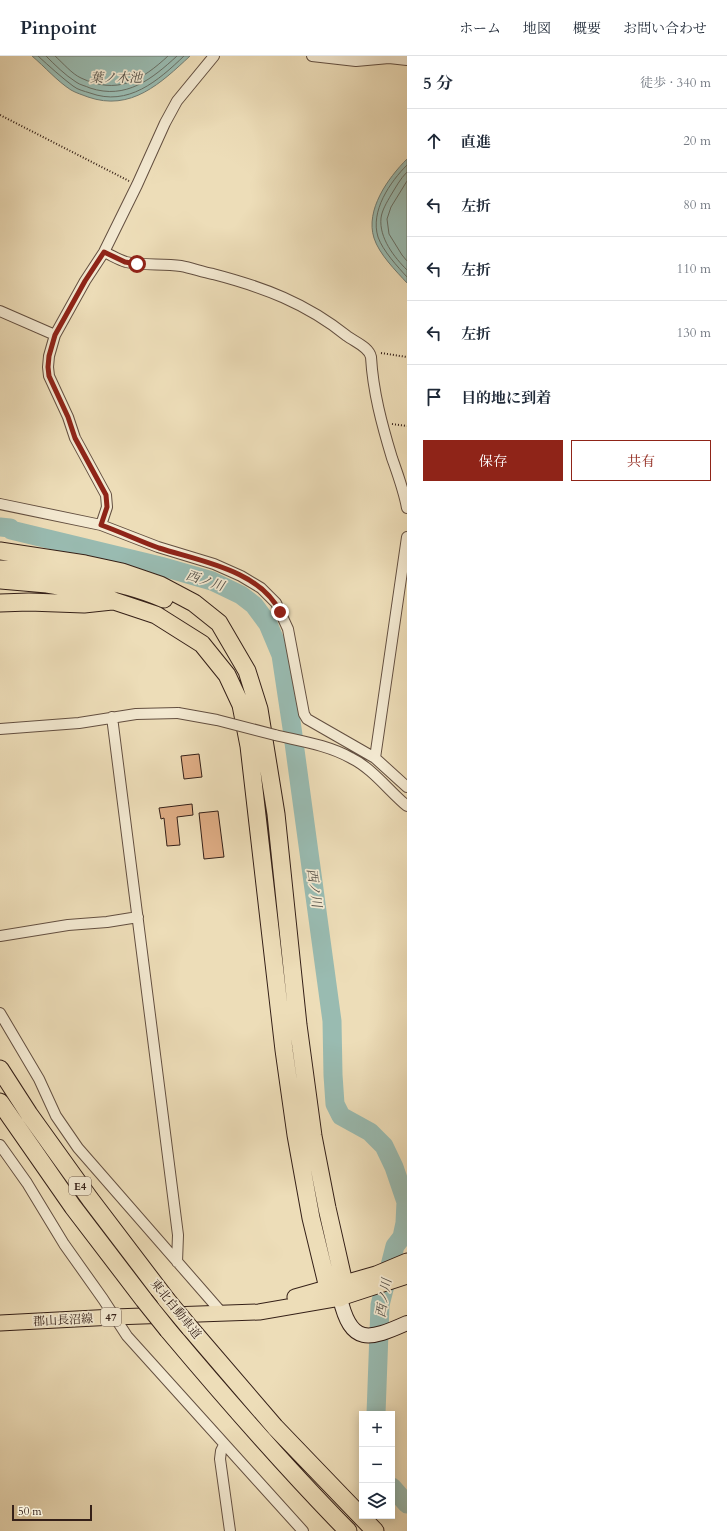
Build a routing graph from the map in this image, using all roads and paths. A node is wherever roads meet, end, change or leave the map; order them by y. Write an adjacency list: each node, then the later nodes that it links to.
1 (214, 56): 5 (street)
2 (312, 56): 3 (street)
3 (407, 60)
4 (0, 115): 5 (path)
5 (137, 185): 6 (street)
6 (104, 252): 8 (street); 9 (street)
7 (0, 311): 8 (street)
8 (55, 335): 15 (street)
9 (370, 352): 10 (path); 11 (street)
10 (407, 357)
11 (382, 423): 12 (path); 14 (street)
12 (407, 426)
13 (0, 504): 15 (street)
14 (407, 508)
15 (101, 525): 26 (street)
16 (407, 538): 19 (street)
17 (0, 551): 23 (highway)
18 (0, 569): 23 (highway)
19 (405, 576): 26 (street)
20 (0, 580): 21 (highway)
21 (114, 601): 22 (highway); 37 (highway)
22 (0, 603)
23 (229, 639): 37 (highway)
24 (112, 717): 25 (street); 28 (street, bridge); 29 (street)
25 (0, 729)
26 (375, 758): 27 (street)
27 (407, 787)
28 (407, 806)
29 (138, 917): 30 (street); 35 (street)
30 (0, 936)
31 (0, 1013): 35 (street)
32 (0, 1069): 46 (highway, 東北自動車道 / E4, bridge)
33 (0, 1102): 45 (highway, 東北自動車道 / E4, bridge)
34 (0, 1145): 39 (street)
35 (177, 1262): 38 (street)
36 (404, 1270): 37 (main road, 郡山長沼線 / 47)
37 (337, 1290): 38 (main road, 郡山長沼線 / 47); 41 (street)
38 (222, 1313): 39 (main road, 郡山長沼線 / 47)
39 (114, 1317): 40 (main road, 郡山長沼線 / 47); 42 (street)
40 (0, 1323)
41 (405, 1324)
42 (224, 1445): 43 (street); 44 (street)
43 (230, 1531)
44 (302, 1531)
45 (348, 1531)
46 (375, 1531)

